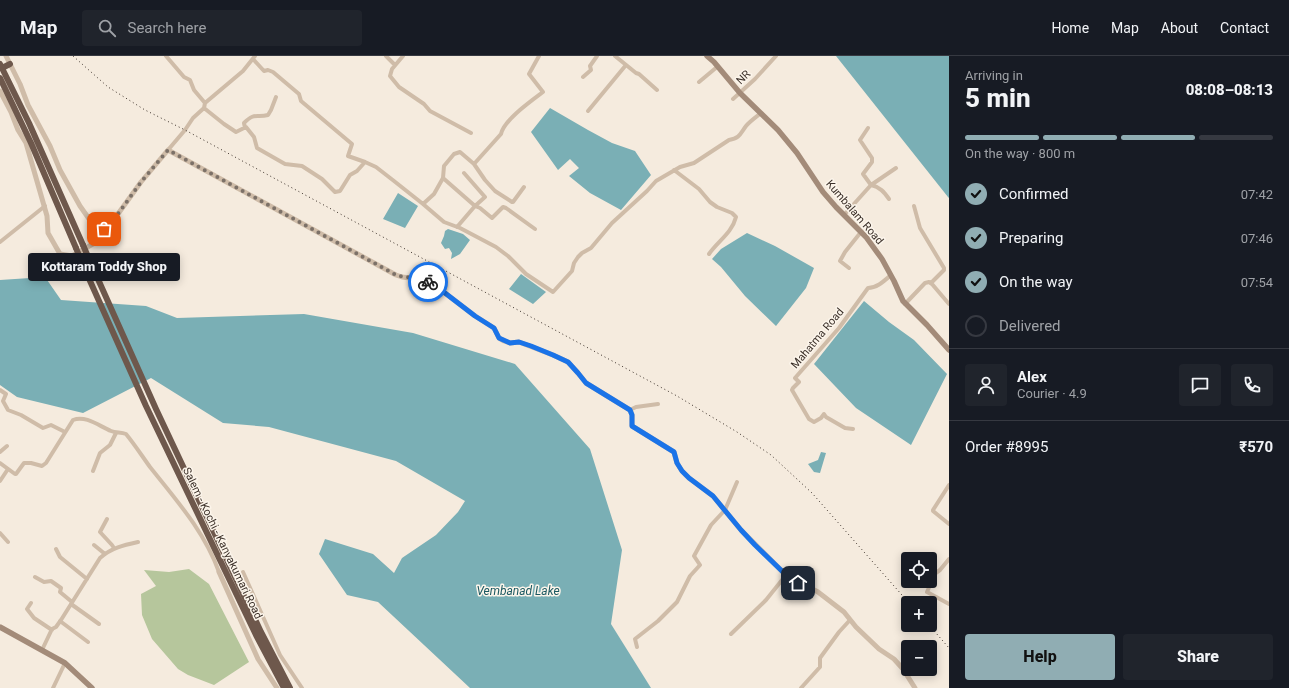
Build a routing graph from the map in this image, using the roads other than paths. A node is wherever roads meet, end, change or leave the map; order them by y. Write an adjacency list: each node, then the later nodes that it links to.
1 (6, 56): 11 (street)
2 (166, 56): 24 (street)
3 (386, 56): 12 (street)
4 (403, 56): 12 (street)
5 (539, 56): 32 (street)
6 (597, 56): 16 (street)
7 (615, 56): 13 (street)
8 (706, 56): 15 (main road, Kumbalam Road)
9 (776, 56): 21 (street, NR)
10 (254, 57): 24 (street); 31 (street)
11 (10, 64): 14 (highway); 48 (street)
12 (395, 65): 29 (street)
13 (626, 65): 19 (street); 25 (street)
14 (1, 66): 104 (highway, Salem - Kochi - Kanyakumari Road, bridge)
15 (717, 67): 18 (street); 21 (main road, Kumbalam Road)
16 (583, 77)
17 (0, 78): 103 (highway, Salem - Kochi - Kanyakumari Road, bridge)
18 (699, 82)
19 (657, 90)
20 (0, 91): 41 (street)
21 (740, 94): 23 (street, NR); 26 (main road, Kumbalam Road)
22 (276, 97): 27 (street)
23 (733, 99)
24 (205, 105): 27 (street); 30 (street)
25 (588, 111)
26 (761, 113): 34 (street); 44 (main road, Kumbalam Road)
27 (245, 128): 31 (street)
28 (868, 128): 37 (street)
29 (471, 133)
30 (168, 150): 48 (street); 59 (street)
31 (364, 162): 40 (street)
32 (474, 164): 36 (street); 38 (street)
33 (896, 168): 37 (street)
34 (674, 170): 45 (street); 50 (street)
35 (464, 173): 42 (street)
36 (443, 178): 40 (street); 42 (street)
37 (871, 185): 39 (street); 44 (street)
38 (524, 187)
39 (889, 199)
40 (423, 204): 45 (street)
41 (45, 206): 48 (street); 49 (street)
42 (475, 206): 45 (street); 46 (street)
43 (914, 206): 53 (street)
44 (844, 215): 47 (main road, Kumbalam Road)
45 (457, 227)
46 (535, 229)
47 (861, 232): 51 (street); 52 (main road, Kumbalam Road)
48 (99, 234)
49 (0, 242)
50 (709, 254)
51 (849, 268)
52 (891, 275): 54 (main road, Kumbalam Road); 60 (street, Mahatma Road)
53 (931, 283): 54 (street); 55 (street)
54 (905, 304): 56 (main road, Kumbalam Road)
55 (949, 304)
56 (949, 350)
57 (0, 390): 61 (street)
58 (658, 404): 59 (street)
59 (630, 410): 71 (street)
60 (853, 429)
61 (65, 432): 62 (street); 66 (street)
62 (116, 433): 67 (street); 82 (street)
63 (7, 446): 64 (street)
64 (0, 452)
65 (0, 463): 66 (street)
66 (8, 469): 68 (street)
67 (92, 471)
68 (0, 481)
69 (737, 482): 71 (street)
70 (949, 485): 73 (street)
71 (725, 510): 84 (street); 97 (street)
72 (107, 519): 78 (street)
73 (949, 524)
74 (0, 533): 75 (street)
75 (8, 542)
76 (138, 542): 78 (street)
77 (94, 545): 80 (street)
78 (114, 548): 80 (street)
79 (56, 549): 86 (street)
80 (104, 554): 86 (street)
81 (949, 559): 89 (street)
82 (219, 572): 102 (street)
83 (243, 572): 105 (street)
84 (786, 575): 90 (street); 95 (street)
85 (35, 577): 88 (street)
86 (87, 579): 88 (street)
87 (30, 603): 94 (street)
88 (71, 603): 91 (street); 92 (street)
89 (949, 604)
90 (850, 620): 106 (street); 107 (street)
91 (60, 621): 94 (street); 96 (street)
92 (99, 624)
93 (0, 628): 98 (main road)
94 (52, 630): 98 (street)
95 (731, 634)
96 (88, 642)
97 (637, 647)
98 (42, 650): 99 (main road)
99 (65, 663): 100 (street); 101 (main road)
100 (53, 688)
101 (92, 688)
102 (277, 688)
103 (284, 688)
104 (290, 688)
105 (302, 688)
106 (801, 688)
107 (915, 688)

